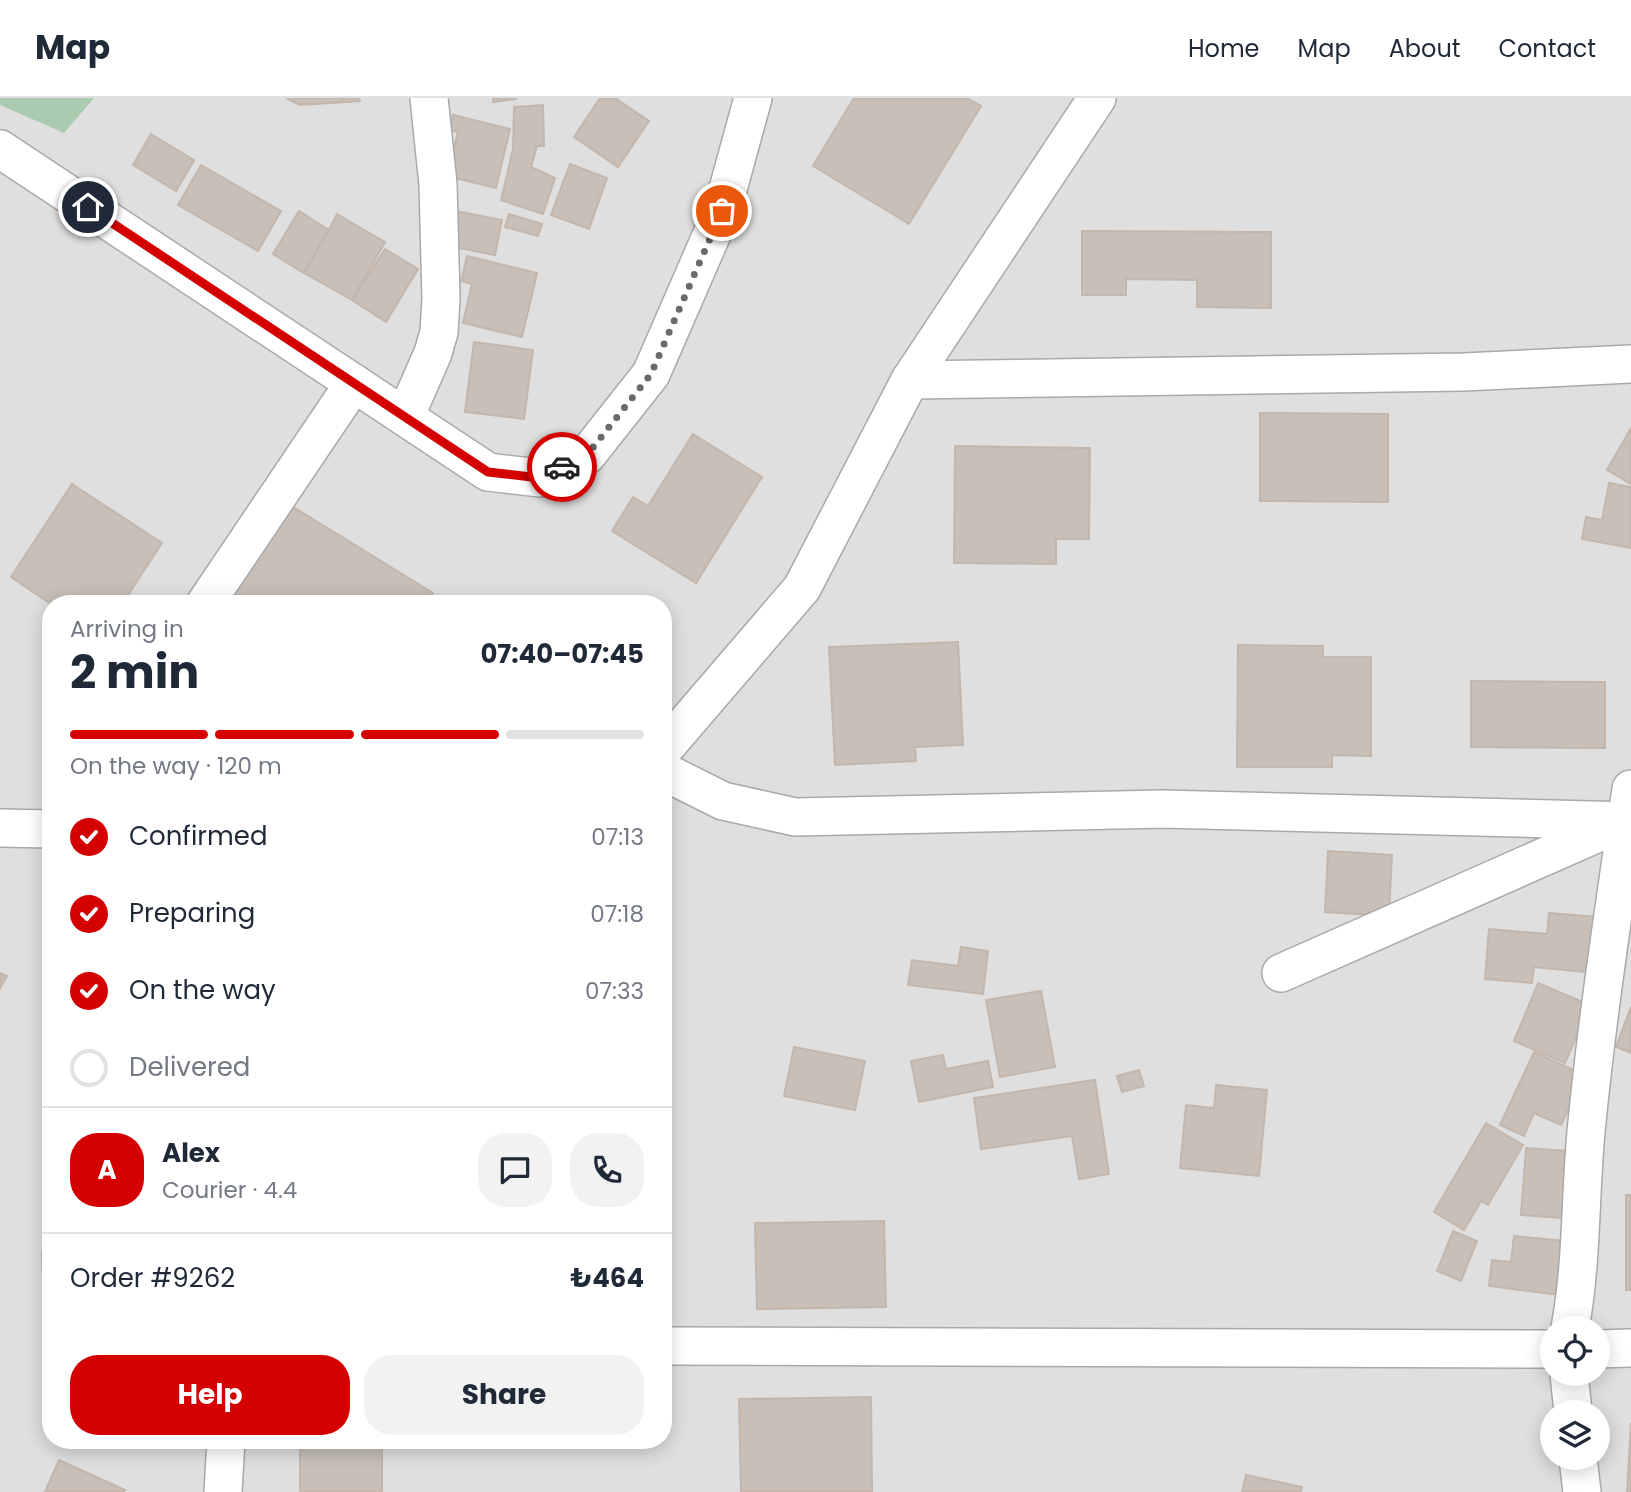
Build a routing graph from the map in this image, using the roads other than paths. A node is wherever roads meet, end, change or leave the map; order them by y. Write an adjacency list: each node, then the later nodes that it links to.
1 (429, 98): 8 (street)
2 (753, 98): 8 (street)
3 (1097, 98): 6 (street)
4 (0, 149): 7 (street)
5 (1631, 364): 6 (street)
6 (910, 380): 10 (street)
7 (354, 383): 8 (street); 9 (street)
8 (405, 417)
9 (211, 595)
10 (672, 740)
11 (672, 776): 12 (street)
12 (1629, 810): 15 (street); 16 (street)
13 (0, 828): 14 (street)
14 (42, 829)
15 (1281, 973)
16 (1572, 1316)
17 (672, 1346): 19 (street)
18 (1631, 1348): 20 (street)
19 (1540, 1349)
20 (1610, 1349)
21 (225, 1449): 23 (street)
22 (1579, 1470): 24 (street)
23 (223, 1492)
24 (1582, 1492)

